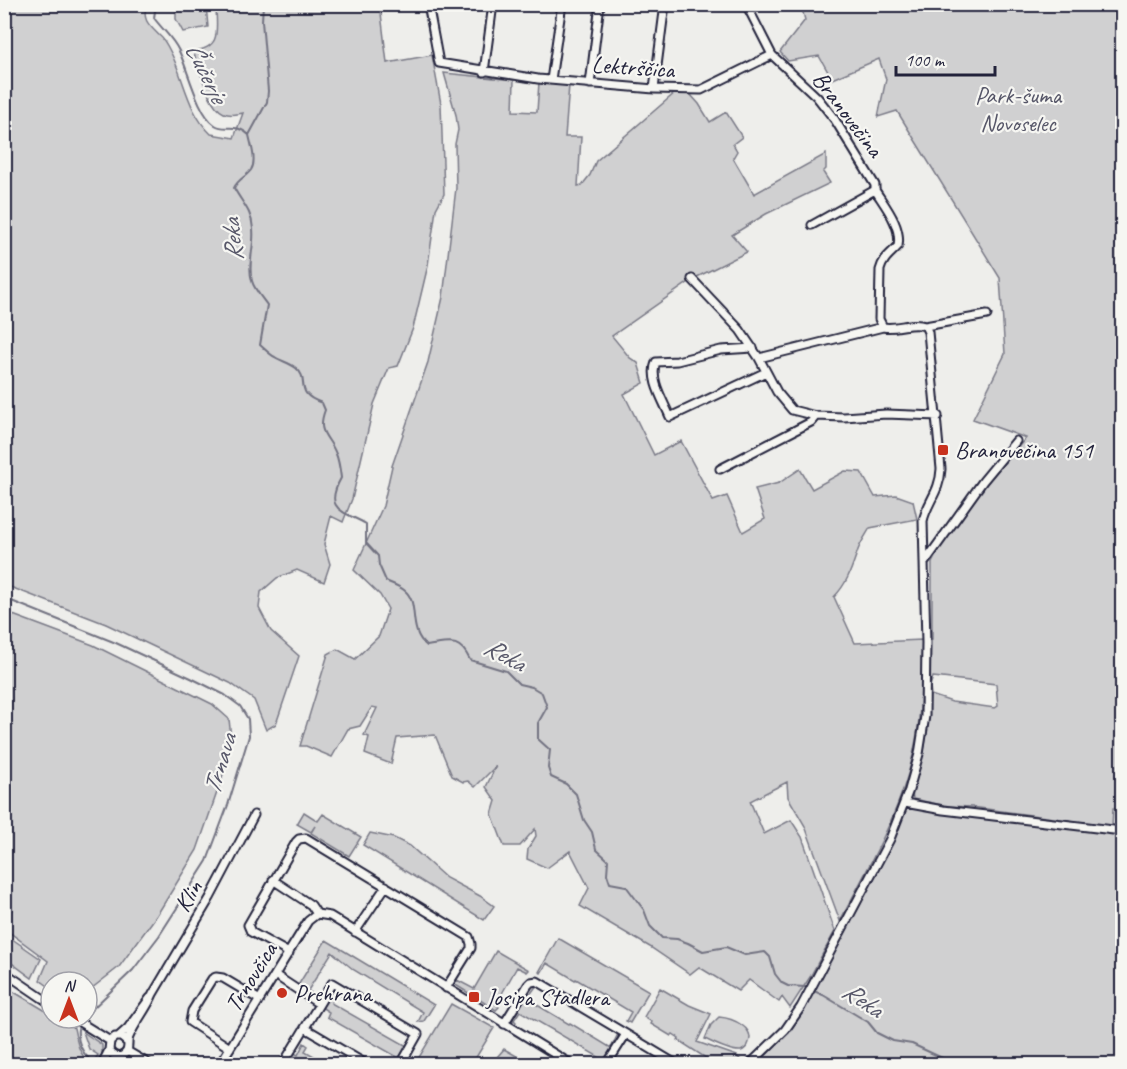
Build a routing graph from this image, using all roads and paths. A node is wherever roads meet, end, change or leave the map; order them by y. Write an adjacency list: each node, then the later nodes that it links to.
1 (428, 4): 8 (street, Lektrščica)
2 (493, 4): 8 (street)
3 (562, 4): 9 (street)
4 (600, 4): 10 (street)
5 (665, 4): 11 (street)
6 (746, 4): 7 (street, Branovečina)
7 (772, 55): 11 (street, Lektrščica); 12 (street, Branovečina)
8 (484, 72): 9 (street, Lektrščica)
9 (551, 80): 10 (street, Lektrščica)
10 (590, 84): 11 (street, Lektrščica)
11 (654, 89)
12 (875, 190): 13 (street, Branovečina); 17 (street, Branovečina)
13 (812, 225)
14 (692, 279): 18 (street)
15 (987, 315): 16 (street)
16 (925, 326): 17 (street); 22 (street)
17 (883, 327): 19 (street)
18 (753, 348): 19 (street); 20 (street)
19 (759, 358): 20 (street)
20 (766, 372): 21 (street)
21 (816, 416): 22 (street); 24 (street)
22 (938, 416): 25 (street)
23 (1016, 441): 25 (street)
24 (720, 469)
25 (925, 562): 26 (street)
26 (905, 803): 28 (street); 62 (street)
27 (254, 815): 37 (street, Klin)
28 (1122, 831)
29 (273, 880): 30 (street); 31 (street); 33 (street)
30 (386, 886): 32 (street); 36 (street)
31 (318, 914): 32 (street); 33 (street, Trnovčica)
32 (355, 932): 36 (street)
33 (289, 953): 35 (street, Trnovčica)
34 (4, 972): 38 (street)
35 (275, 975): 39 (street, Trnovčica); 40 (street)
36 (446, 988): 41 (street)
37 (153, 994): 45 (street, Klin); 47 (street, Klin)
38 (39, 996)
39 (260, 1000): 48 (street, Trnovčica); 48 (street)
40 (320, 1004): 42 (street); 58 (street)
41 (504, 1024): 44 (street); 59 (street)
42 (305, 1028): 56 (street); 57 (street)
43 (92, 1030): 46 (street)
44 (626, 1034): 60 (street); 61 (street)
45 (118, 1037): 46 (street); 47 (street)
46 (110, 1041): 49 (street)
47 (128, 1042): 50 (street)
48 (230, 1048): 55 (street, Trnovčica)
49 (109, 1050): 51 (street); 52 (street)
50 (128, 1051): 51 (street); 54 (street)
51 (120, 1057): 53 (street)
52 (102, 1065)
53 (109, 1065)
54 (149, 1065)
55 (220, 1065)
56 (283, 1065)
57 (366, 1065)
58 (401, 1065)
59 (571, 1065)
60 (607, 1065)
61 (676, 1065)
62 (750, 1065)

